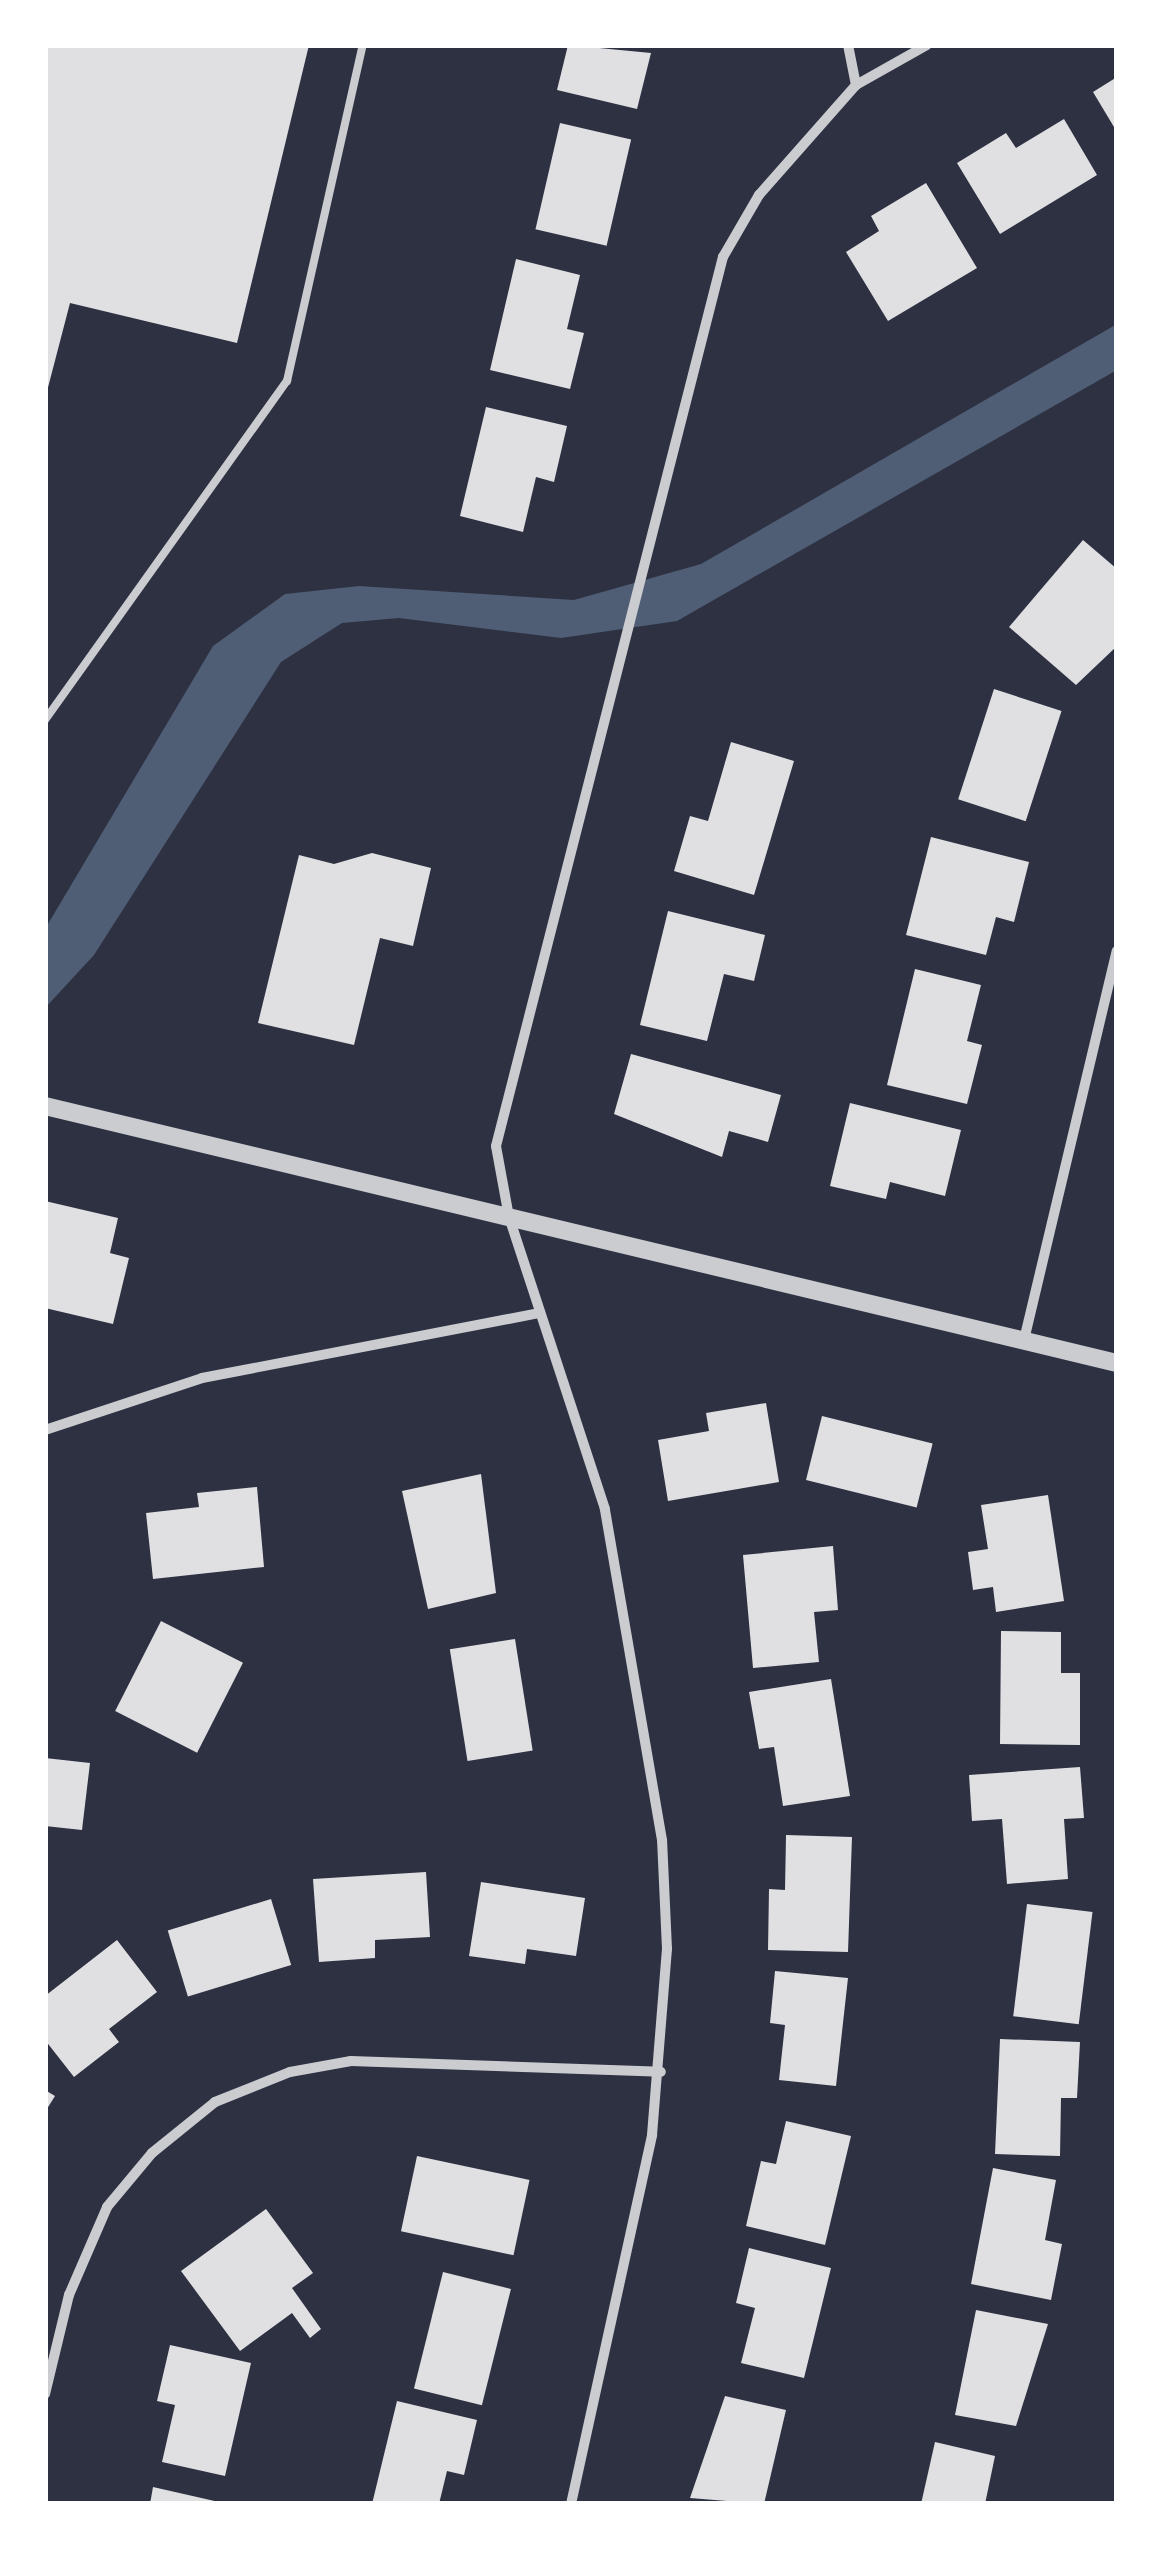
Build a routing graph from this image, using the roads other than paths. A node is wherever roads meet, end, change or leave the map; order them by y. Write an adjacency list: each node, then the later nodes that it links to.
1 (363, 45): 5 (lane)
2 (848, 45): 4 (street)
3 (928, 45): 4 (street)
4 (856, 85): 8 (street)
5 (45, 720)
6 (1117, 951): 10 (street)
7 (45, 1106): 8 (street)
8 (509, 1217): 9 (street); 10 (street)
9 (540, 1313): 12 (street); 13 (street)
10 (1024, 1340): 11 (street)
11 (1117, 1362)
12 (45, 1430)
13 (661, 2072): 14 (street); 15 (street)
14 (45, 2394)
15 (570, 2504)

